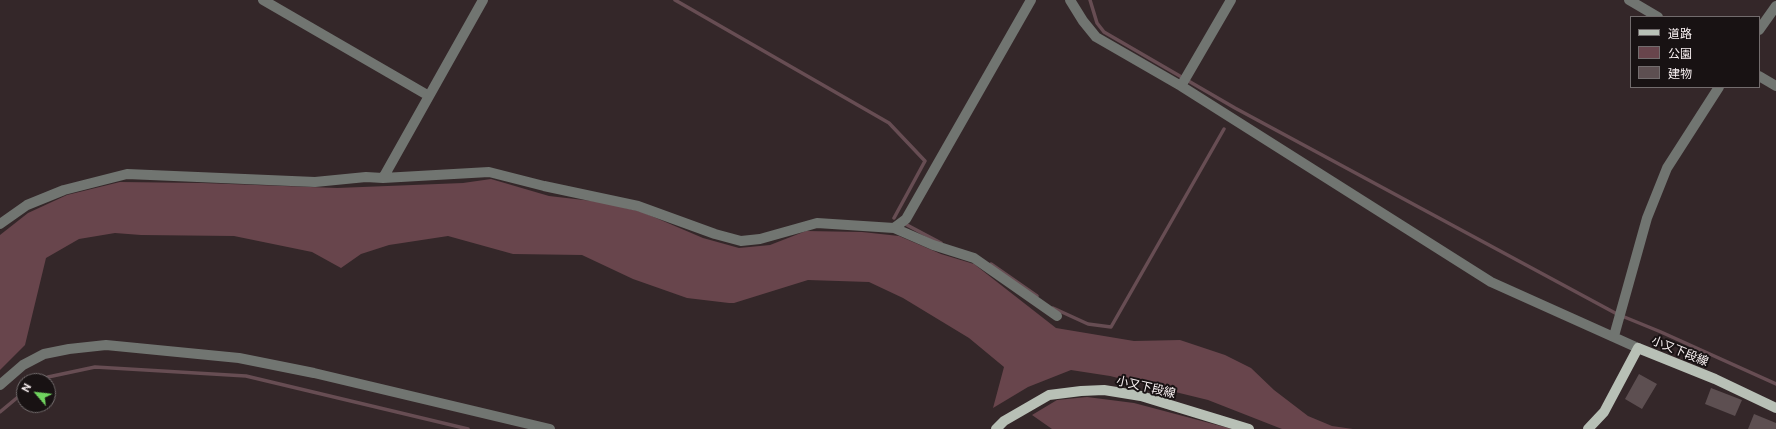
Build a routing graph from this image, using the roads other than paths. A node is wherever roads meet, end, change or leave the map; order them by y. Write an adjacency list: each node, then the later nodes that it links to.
1 (263, 0): 14 (street)
2 (483, 0): 14 (street)
3 (1031, 0): 17 (street)
4 (1070, 0): 11 (street)
5 (1231, 0): 11 (street)
6 (1629, 0): 8 (street)
7 (1776, 6): 9 (street)
8 (1656, 16)
9 (1760, 29)
10 (1760, 77): 12 (street)
11 (1181, 86): 19 (street)
12 (1776, 86)
13 (1718, 88): 19 (street)
14 (429, 96): 15 (street)
15 (383, 178): 16 (street); 17 (street)
16 (0, 224)
17 (894, 228): 18 (street)
18 (1057, 316)
19 (1614, 336): 20 (street)
20 (1638, 348): 22 (main road, 小又下段線); 27 (main road, 小又下段線)
21 (0, 384): 23 (street)
22 (1776, 408)
23 (530, 427): 24 (street)
24 (550, 429)
25 (996, 429): 26 (main road, 小又下段線)
26 (1248, 429)
27 (1588, 429)

